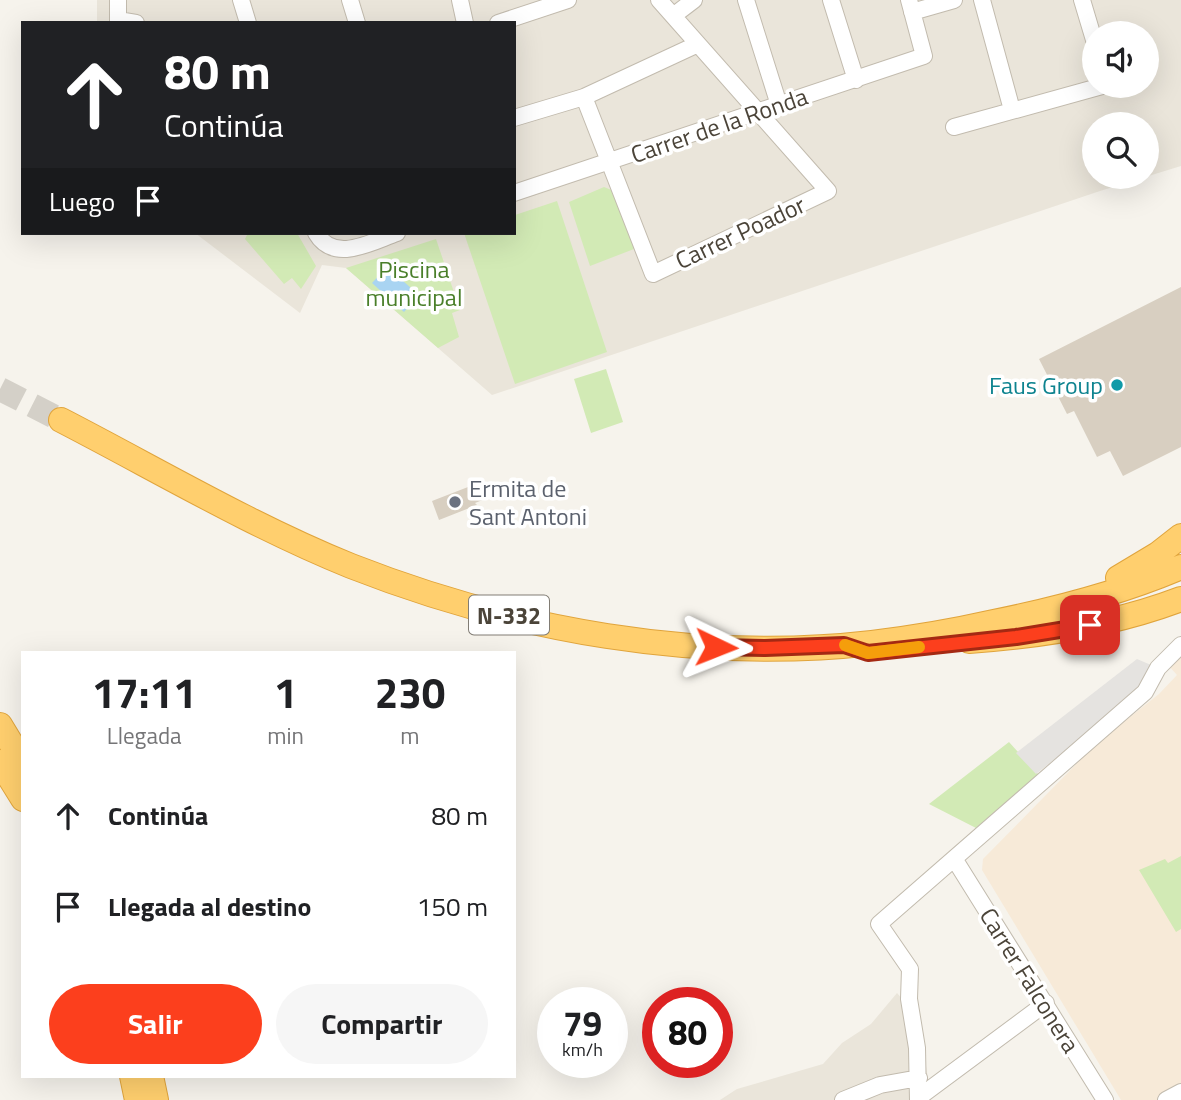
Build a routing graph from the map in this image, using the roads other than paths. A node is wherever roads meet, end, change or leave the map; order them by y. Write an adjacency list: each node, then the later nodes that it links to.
1 (118, 0): 16 (street)
2 (242, 0): 17 (street)
3 (350, 0): 18 (street)
4 (460, 0): 19 (street)
5 (568, 0): 13 (street)
6 (659, 0): 15 (street)
7 (695, 0): 15 (street)
8 (746, 0): 26 (street)
9 (831, 0): 23 (street)
10 (954, 0): 14 (street)
11 (982, 0): 27 (street)
12 (1082, 0): 21 (street)
13 (538, 4): 20 (street)
14 (910, 6): 23 (street, Carrer de la Ronda)
15 (673, 16): 22 (street)
16 (118, 21)
17 (247, 21)
18 (356, 21)
19 (465, 21)
20 (502, 21)
21 (1088, 21)
22 (698, 44): 25 (street); 28 (street)
23 (856, 80): 26 (street, Carrer de la Ronda)
24 (1082, 91): 27 (street)
25 (584, 97): 29 (street); 31 (street)
26 (779, 104): 28 (street, Carrer de la Ronda)
27 (1012, 110): 30 (street)
28 (757, 112): 31 (street, Carrer de la Ronda); 31 (street, Carrer Poador)
29 (516, 117)
30 (954, 127)
31 (611, 162): 32 (street, Carrer de la Ronda)
32 (516, 192)
33 (318, 235): 34 (street)
34 (391, 235)
35 (61, 420): 40 (highway, N-332)
36 (1181, 536): 39 (highway)
37 (1181, 567): 39 (highway, N-332)
38 (1181, 599): 40 (highway)
39 (871, 643): 40 (highway, N-332)
40 (844, 645)
41 (1181, 645): 46 (street)
42 (0, 725): 43 (highway)
43 (21, 760)
44 (0, 762): 45 (highway)
45 (21, 796)
46 (955, 860): 47 (street, Carrer Falconera); 48 (street)
47 (1046, 1003): 52 (street); 56 (street, Carrer Falconera)
48 (919, 1077): 52 (street); 55 (street)
49 (132, 1078): 53 (highway)
50 (150, 1078): 54 (highway)
51 (1181, 1092): 57 (street)
52 (918, 1099)
53 (137, 1100)
54 (156, 1100)
55 (843, 1100)
56 (1105, 1100)
57 (1166, 1100)

